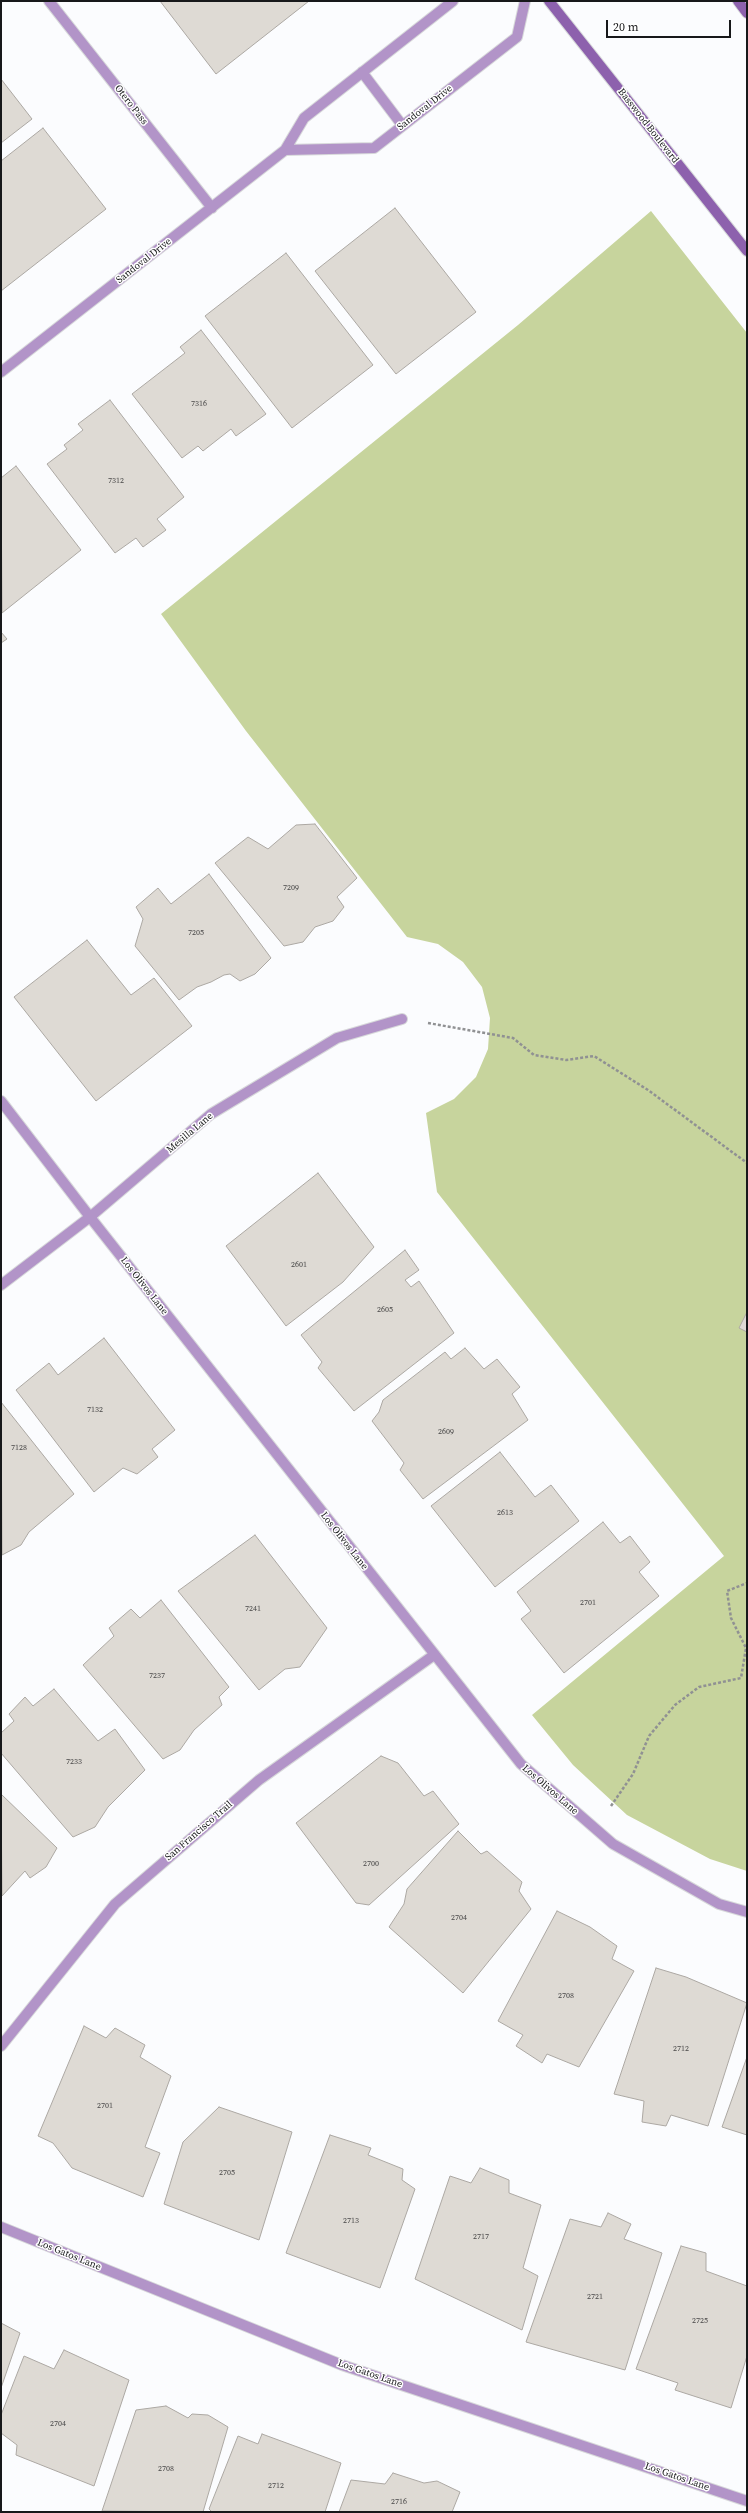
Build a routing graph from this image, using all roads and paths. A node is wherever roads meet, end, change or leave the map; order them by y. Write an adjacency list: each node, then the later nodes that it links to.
1 (49, 1): 10 (street, Otero Pass)
2 (453, 1): 7 (street, Sandoval Drive)
3 (525, 1): 8 (street, Sandoval Drive)
4 (549, 1): 11 (main road, Basswood Boulevard)
5 (738, 1): 6 (main road)
6 (747, 12)
7 (362, 72): 8 (street); 9 (street, Sandoval Drive)
8 (402, 125): 9 (street, Sandoval Drive)
9 (286, 150): 10 (street, Sandoval Drive)
10 (212, 208): 12 (street, Sandoval Drive)
11 (747, 251)
12 (1, 372)
13 (402, 1019): 15 (path); 16 (street, Mesilla Lane)
14 (1, 1101): 16 (street, Los Olivos Lane)
15 (747, 1163)
16 (90, 1217): 17 (street, Mesilla Lane); 19 (street, Los Olivos Lane)
17 (1, 1285)
18 (747, 1583): 20 (path)
19 (434, 1655): 20 (street, Los Olivos Lane); 22 (street, San Francisco Trail)
20 (593, 1827): 21 (street, Los Olivos Lane)
21 (747, 1912)
22 (1, 2046)
23 (1, 2227): 24 (street, Los Gatos Lane)
24 (747, 2501)

